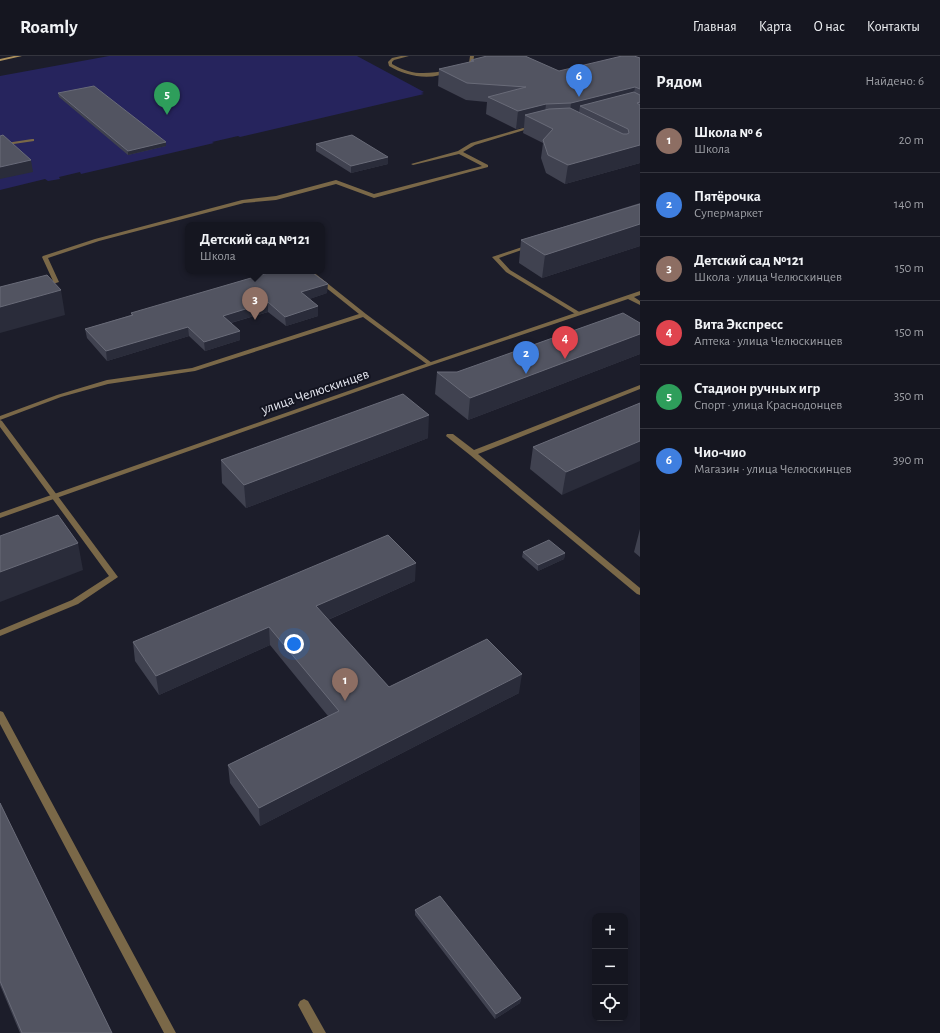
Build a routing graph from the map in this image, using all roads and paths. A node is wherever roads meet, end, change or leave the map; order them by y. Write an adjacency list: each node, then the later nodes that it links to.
1 (20, 56): 4 (main road)
2 (407, 56): 6 (street)
3 (472, 56): 5 (street)
4 (0, 60)
5 (459, 69)
6 (452, 70)
7 (539, 126): 10 (street)
8 (32, 140): 9 (street)
9 (0, 145)
10 (460, 152): 11 (street); 14 (street)
11 (413, 164)
12 (536, 244): 19 (street)
13 (312, 274): 18 (street)
14 (35, 287)
15 (640, 293): 16 (street, улица Челюскинцев)
16 (630, 297): 17 (street); 19 (street, улица Челюскинцев)
17 (640, 303)
18 (364, 314): 20 (street); 22 (street)
19 (578, 314): 20 (street, улица Челюскинцев)
20 (430, 364): 26 (street, улица Челюскинцев)
21 (640, 387): 25 (street)
22 (0, 418)
23 (0, 422): 26 (street)
24 (450, 436): 25 (street)
25 (473, 453): 28 (street)
26 (55, 496): 27 (street, улица Челюскинцев); 29 (street)
27 (0, 516)
28 (640, 592)
29 (0, 633)
30 (0, 715): 32 (street)
31 (304, 1006): 33 (street)
32 (170, 1033)
33 (320, 1033)

